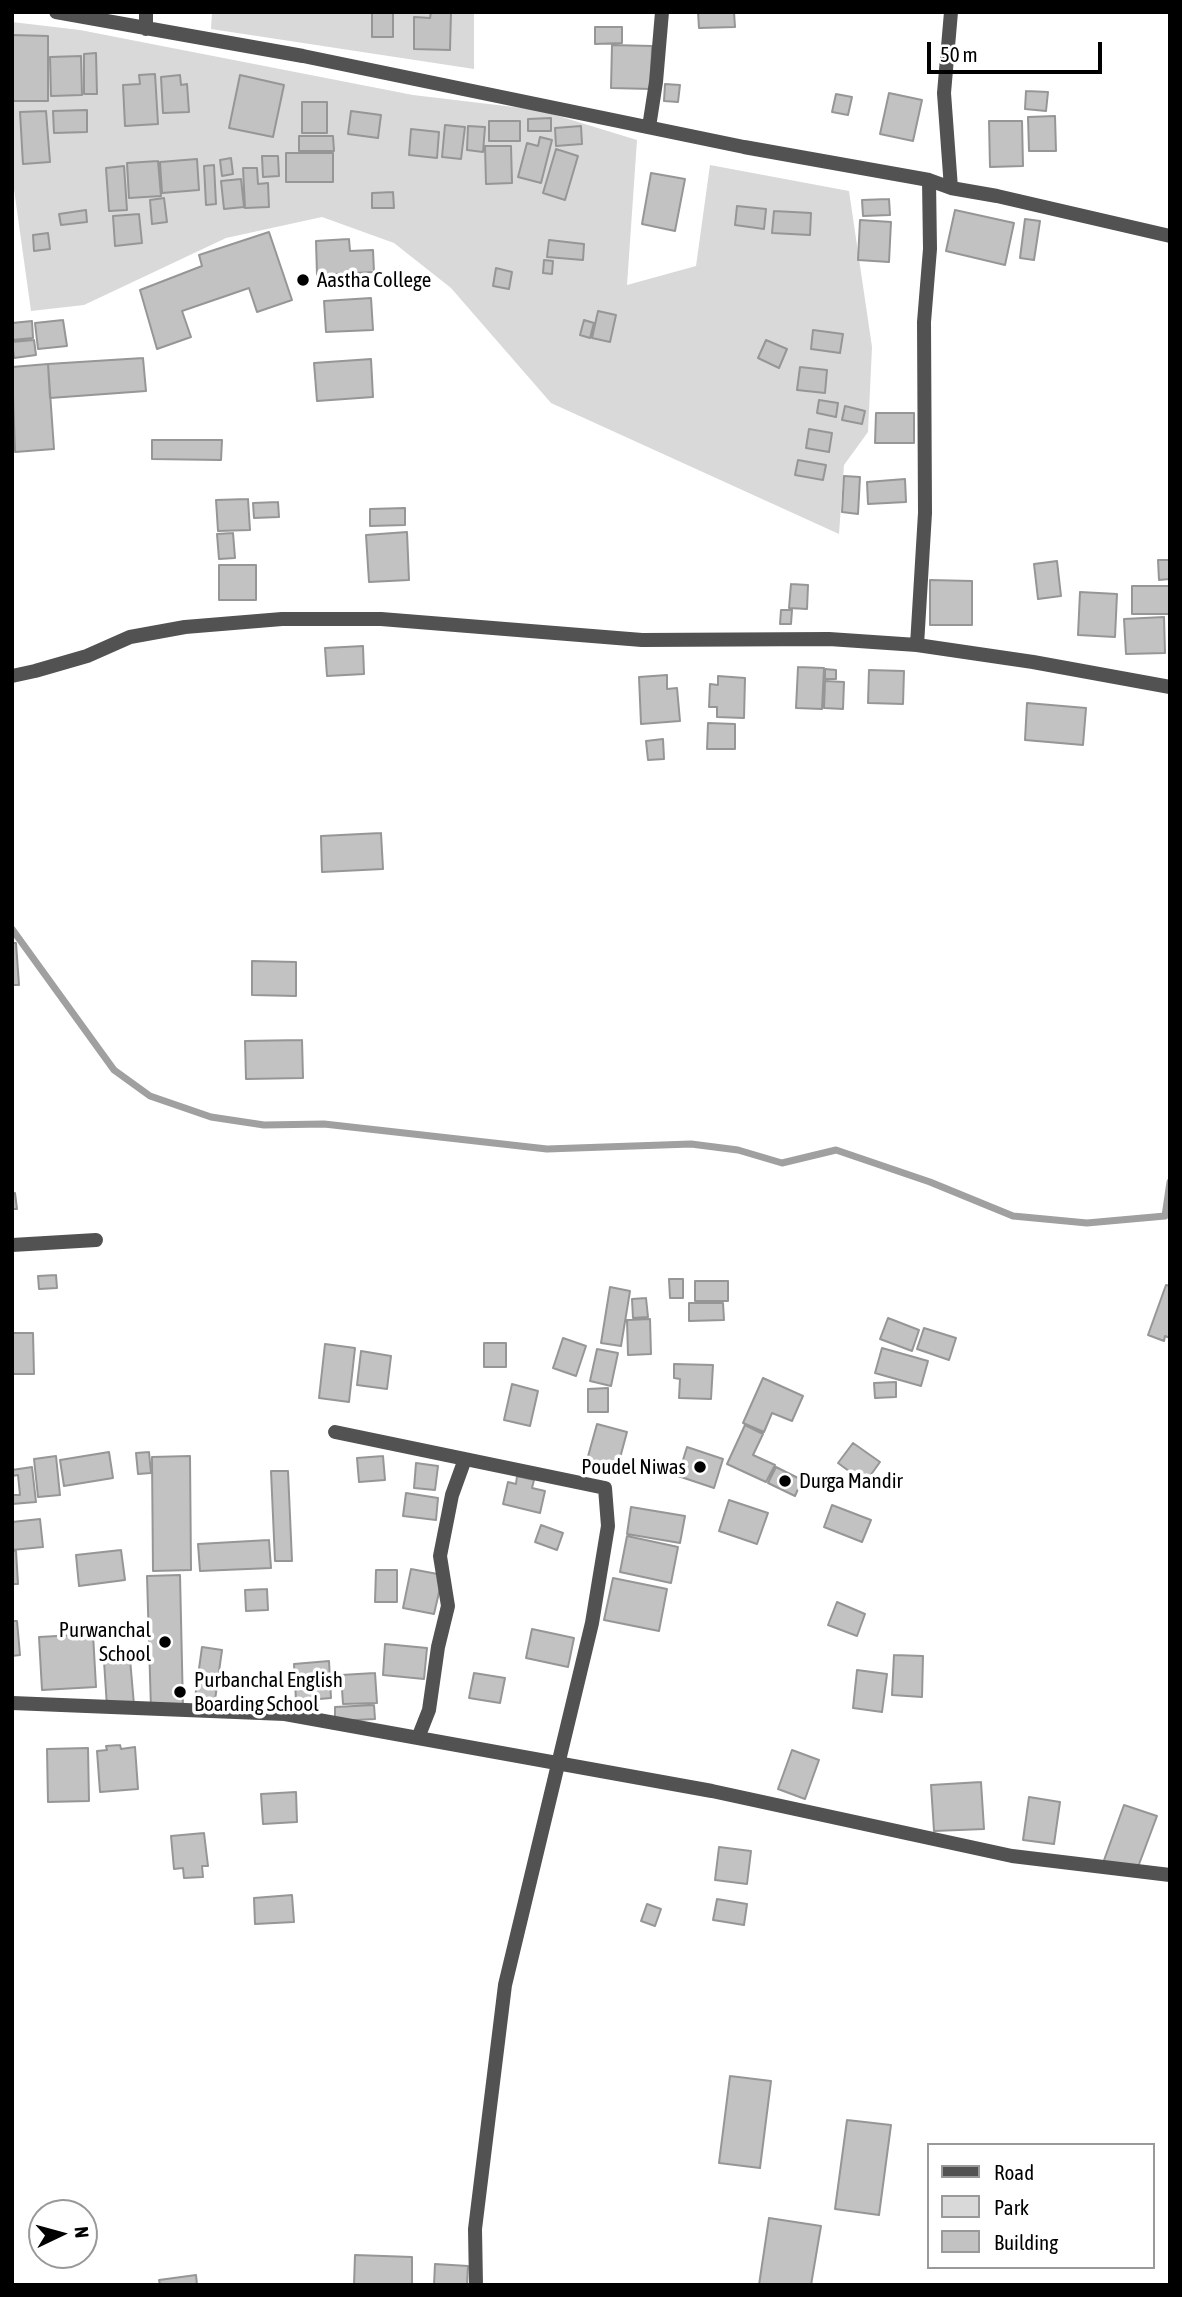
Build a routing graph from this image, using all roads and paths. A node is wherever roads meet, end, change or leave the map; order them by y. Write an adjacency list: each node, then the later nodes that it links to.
1 (56, 12): 5 (street)
2 (146, 12): 5 (street)
3 (663, 12): 6 (street)
4 (951, 12): 8 (street)
5 (146, 30): 6 (street)
6 (649, 127): 7 (street)
7 (929, 180): 8 (street); 10 (street)
8 (951, 188): 9 (street)
9 (1170, 236)
10 (917, 645): 11 (street); 12 (street)
11 (12, 676)
12 (1170, 687)
13 (96, 1240): 14 (street)
14 (12, 1245)
15 (335, 1432): 16 (street)
16 (465, 1459): 18 (street); 19 (street)
17 (12, 1703): 18 (street)
18 (418, 1738): 19 (street)
19 (557, 1763): 20 (street); 21 (street)
20 (1170, 1875)
21 (476, 2285)

